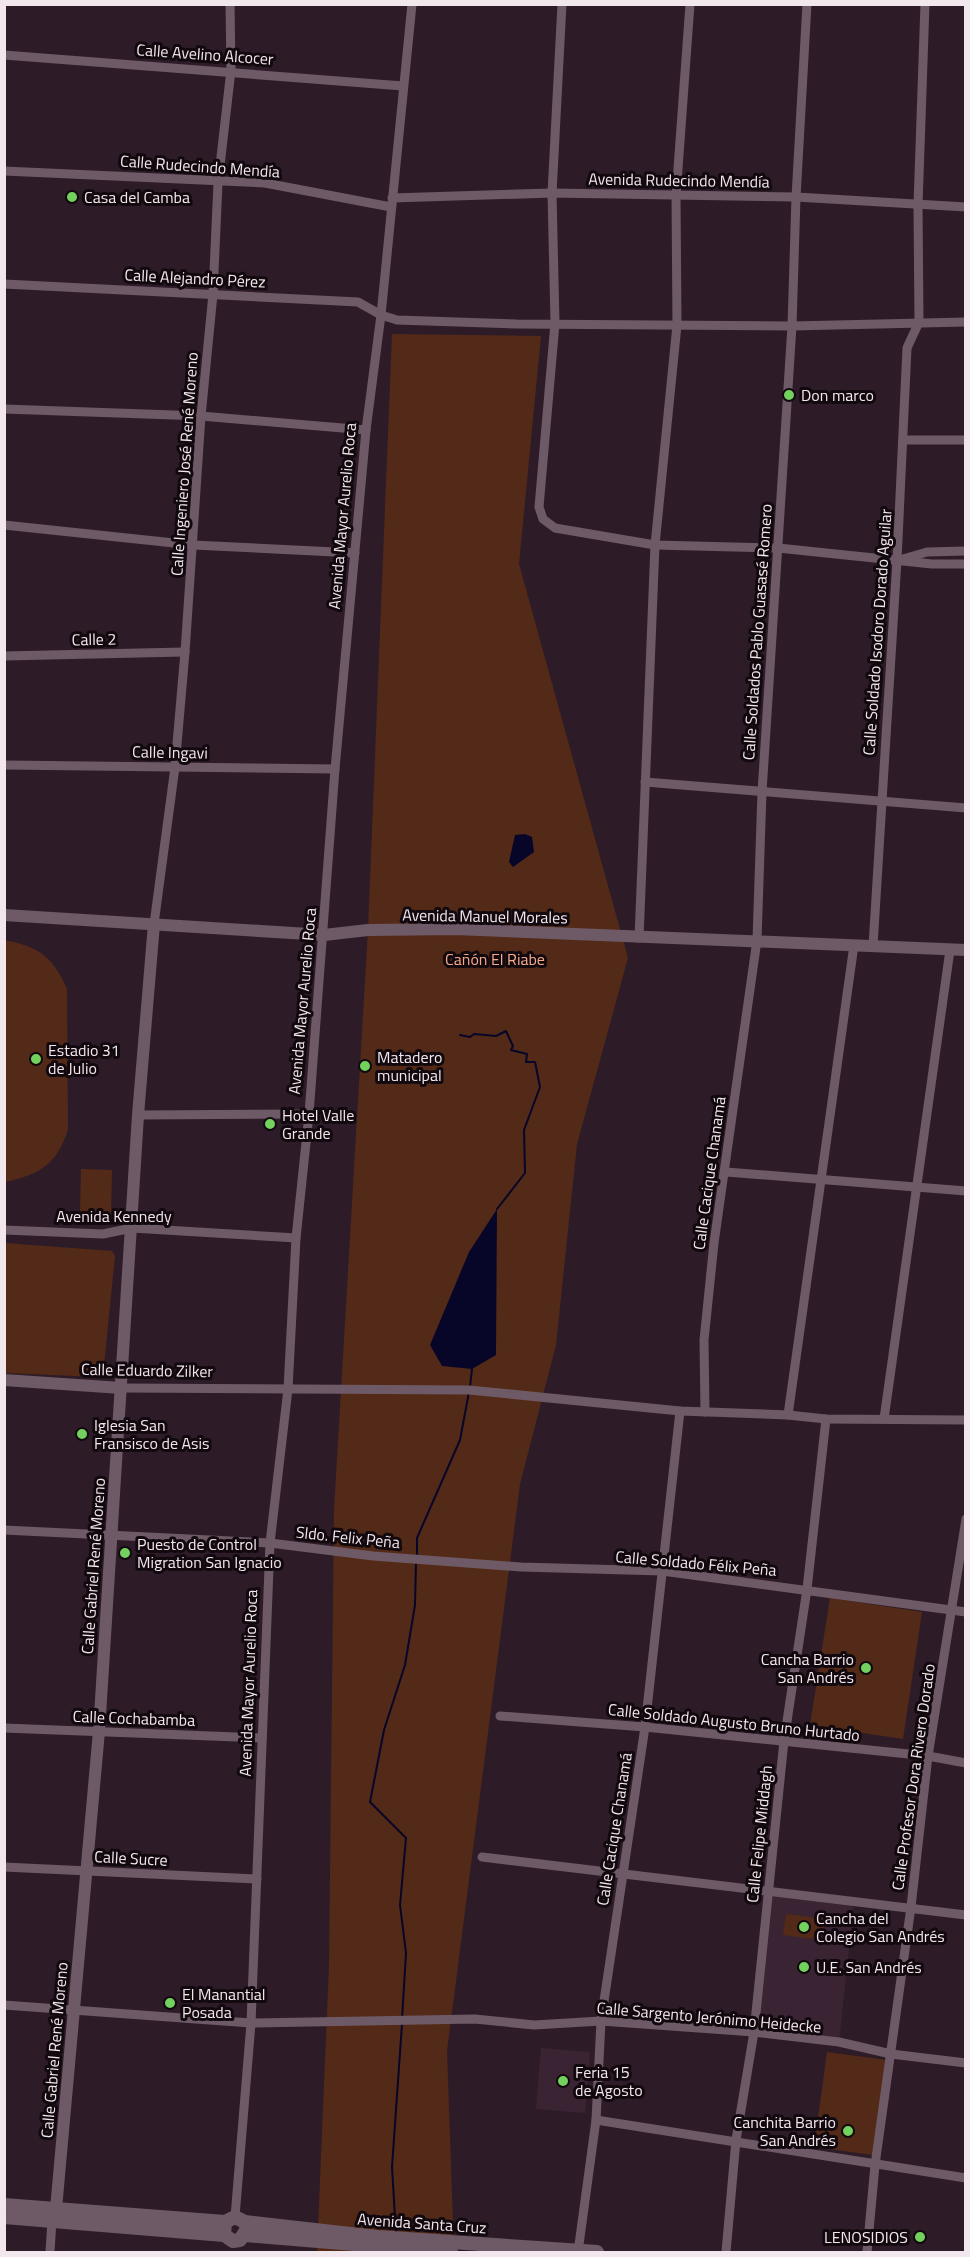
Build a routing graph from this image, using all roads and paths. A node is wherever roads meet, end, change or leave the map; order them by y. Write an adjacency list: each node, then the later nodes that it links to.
1 (230, 4): 8 (street, Calle Ingeniero José René Moreno)
2 (412, 4): 9 (street, Avenida Mayor Aurelio Roca)
3 (562, 4): 12 (street)
4 (690, 4): 13 (street)
5 (807, 4): 14 (street, Calle Soldados Pablo Guasasé Romero)
6 (925, 4): 16 (street)
7 (4, 55): 8 (street, Calle Avelino Alcocer)
8 (231, 70): 9 (street, Calle Avelino Alcocer); 11 (street, Calle Ingeniero José René Moreno)
9 (403, 86): 15 (street, Avenida Mayor Aurelio Roca)
10 (4, 171): 11 (street, Calle Rudecindo Mendía)
11 (218, 183): 15 (street, Calle Rudecindo Mendía); 19 (street, Calle Ingeniero José René Moreno)
12 (552, 193): 13 (street, Avenida Rudecindo Mendía); 15 (street, Avenida Rudecindo Mendía); 23 (street)
13 (676, 196): 14 (street, Avenida Rudecindo Mendía); 24 (street)
14 (796, 197): 16 (street, Avenida Rudecindo Mendía); 25 (street, Calle Soldados Pablo Guasasé Romero)
15 (391, 203): 20 (street, Avenida Mayor Aurelio Roca)
16 (918, 205): 17 (street, Avenida Rudecindo Mendía); 21 (street)
17 (966, 207)
18 (4, 284): 19 (street, Calle Alejandro Pérez)
19 (213, 294): 20 (street, Calle Alejandro Pérez); 27 (street, Calle Ingeniero José René Moreno)
20 (381, 315): 23 (street, Calle Alejandro Pérez); 28 (street, Avenida Mayor Aurelio Roca)
21 (919, 322): 22 (street, Calle Alejandro Pérez); 25 (street, Calle Alejandro Pérez); 29 (street, Calle Soldado Isodoro Dorado Aguilar)
22 (966, 322)
23 (555, 323): 24 (street, Calle Alejandro Pérez); 33 (street)
24 (677, 325): 25 (street, Calle Alejandro Pérez); 33 (street)
25 (792, 326): 34 (street, Calle Soldados Pablo Guasasé Romero)
26 (4, 408): 27 (street)
27 (201, 416): 28 (street); 32 (street, Calle Ingeniero José René Moreno)
28 (366, 430): 36 (street, Avenida Mayor Aurelio Roca)
29 (903, 440): 30 (street); 37 (street, Calle Soldado Isodoro Dorado Aguilar)
30 (966, 440)
31 (4, 525): 32 (street)
32 (193, 545): 36 (street); 39 (street, Calle Ingeniero José René Moreno)
33 (655, 545): 34 (street); 44 (street)
34 (778, 548): 37 (street); 45 (street, Calle Soldados Pablo Guasasé Romero)
35 (966, 551): 37 (street)
36 (355, 553): 43 (street, Avenida Mayor Aurelio Roca)
37 (897, 560): 38 (street); 46 (street, Calle Soldado Isodoro Dorado Aguilar)
38 (966, 564)
39 (184, 652): 40 (street, Calle 2); 42 (street, Calle Ingeniero José René Moreno)
40 (4, 656)
41 (4, 765): 42 (street, Calle Ingavi)
42 (175, 767): 43 (street, Calle Ingavi); 49 (street, Calle Ingeniero José René Moreno)
43 (335, 769): 50 (street, Avenida Mayor Aurelio Roca)
44 (645, 782): 45 (street); 51 (street)
45 (762, 792): 46 (street); 52 (street, Calle Soldados Pablo Guasasé Romero)
46 (880, 801): 47 (street); 54 (street, Calle Soldado Isodoro Dorado Aguilar)
47 (966, 808)
48 (4, 915): 49 (street, Avenida Manuel Morales)
49 (154, 924): 50 (street, Avenida Manuel Morales); 58 (street, Calle Gabriel René Moreno)
50 (324, 935): 51 (street, Avenida Manuel Morales); 57 (street, Avenida Mayor Aurelio Roca)
51 (639, 938): 52 (street, Avenida Manuel Morales)
52 (757, 940): 53 (street, Avenida Manuel Morales); 59 (street, Calle Cacique Chanamá)
53 (854, 945): 54 (street, Avenida Manuel Morales); 60 (street)
54 (873, 946): 55 (street, Avenida Manuel Morales)
55 (950, 950): 56 (street, Avenida Manuel Morales); 61 (street)
56 (966, 950)
57 (309, 1114): 58 (street); 65 (street, Avenida Mayor Aurelio Roca)
58 (138, 1115): 63 (street, Calle Gabriel René Moreno)
59 (726, 1172): 60 (street); 70 (street, Calle Cacique Chanamá)
60 (821, 1180): 61 (street); 71 (street)
61 (915, 1187): 62 (street); 73 (street)
62 (966, 1191)
63 (132, 1228): 64 (street, Avenida Kennedy); 65 (street, Avenida Kennedy); 67 (street, Calle Gabriel René Moreno)
64 (4, 1230)
65 (296, 1238): 68 (street, Avenida Mayor Aurelio Roca)
66 (4, 1380): 67 (street, Calle Eduardo Zilker)
67 (121, 1388): 68 (street, Calle Eduardo Zilker); 77 (street, Calle Gabriel René Moreno)
68 (288, 1389): 69 (street, Calle Eduardo Zilker); 78 (street, Avenida Mayor Aurelio Roca)
69 (680, 1411): 70 (street, Calle Eduardo Zilker); 80 (street, Calle Cacique Chanamá)
70 (705, 1412): 71 (street, Calle Eduardo Zilker)
71 (788, 1415): 72 (street, Calle Eduardo Zilker)
72 (826, 1419): 73 (street, Calle Eduardo Zilker); 81 (street, Calle Felipe Middagh)
73 (884, 1419): 74 (street, Calle Eduardo Zilker)
74 (966, 1420)
75 (966, 1520): 82 (street, Calle Profesor Dora Rivero Dorado)
76 (4, 1530): 77 (street, Sldo. Felix Peña)
77 (112, 1536): 78 (street, Sldo. Felix Peña); 87 (street, Calle Gabriel René Moreno)
78 (270, 1544): 79 (street, Sldo. Felix Peña); 88 (street, Avenida Mayor Aurelio Roca)
79 (422, 1559): 80 (street, Calle Soldado Félix Peña)
80 (662, 1571): 81 (street, Calle Soldado Félix Peña); 85 (street, Calle Cacique Chanamá)
81 (807, 1589): 82 (street, Calle Soldado Félix Peña); 89 (street, Calle Felipe Middagh)
82 (952, 1611): 83 (street, Calle Soldado Félix Peña); 90 (street, Calle Profesor Dora Rivero Dorado)
83 (966, 1612)
84 (500, 1716): 85 (street, Calle Soldado Augusto Bruno Hurtado)
85 (645, 1727): 89 (street, Calle Soldado Augusto Bruno Hurtado); 95 (street, Calle Cacique Chanamá)
86 (4, 1728): 87 (street, Calle Cochabamba)
87 (99, 1731): 88 (street, Calle Cochabamba); 94 (street, Calle Gabriel René Moreno)
88 (262, 1738): 96 (street, Avenida Mayor Aurelio Roca)
89 (784, 1742): 90 (street, Calle Soldado Augusto Bruno Hurtado); 97 (street, Calle Felipe Middagh)
90 (928, 1756): 91 (street, Calle Soldado Augusto Bruno Hurtado); 98 (street, Calle Profesor Dora Rivero Dorado)
91 (966, 1762)
92 (482, 1857): 95 (street)
93 (4, 1867): 94 (street, Calle Sucre)
94 (87, 1871): 96 (street, Calle Sucre); 101 (street, Calle Gabriel René Moreno)
95 (622, 1873): 97 (street); 102 (street, Calle Cacique Chanamá)
96 (257, 1879): 103 (street, Avenida Mayor Aurelio Roca)
97 (768, 1892): 98 (street); 104 (street, Calle Felipe Middagh)
98 (911, 1907): 99 (street); 105 (street, Calle Profesor Dora Rivero Dorado)
99 (966, 1915)
100 (4, 2006): 101 (street, Calle Sargento Jerónimo Heidecke)
101 (74, 2010): 103 (street, Calle Sargento Jerónimo Heidecke); 112 (street, Calle Gabriel René Moreno)
102 (601, 2021): 103 (street, Calle Sargento Jerónimo Heidecke); 104 (street, Calle Sargento Jerónimo Heidecke); 107 (street, Calle Cacique Chanamá)
103 (251, 2023): 114 (street, Avenida Mayor Aurelio Roca)
104 (754, 2032): 105 (street, Calle Sargento Jerónimo Heidecke); 108 (street, Calle Felipe Middagh)
105 (891, 2054): 106 (street, Calle Sargento Jerónimo Heidecke); 109 (street, Calle Profesor Dora Rivero Dorado)
106 (966, 2063)
107 (597, 2120): 108 (street); 116 (street, Calle Cacique Chanamá)
108 (736, 2140): 109 (street); 120 (street, Calle Felipe Middagh)
109 (875, 2165): 110 (street); 121 (street, Calle Profesor Dora Rivero Dorado)
110 (966, 2178)
111 (4, 2205): 112 (main road, Avenida Santa Cruz)
112 (54, 2215): 113 (main road, Avenida Santa Cruz); 114 (main road, Avenida Santa Cruz); 117 (street)
113 (4, 2217)
114 (234, 2232): 115 (main road, Avenida Santa Cruz)
115 (402, 2244): 116 (main road, Avenida Santa Cruz); 118 (main road, Avenida Santa Cruz)
116 (578, 2252): 119 (main road, Avenida Santa Cruz)
117 (50, 2253)
118 (451, 2253)
119 (597, 2253)
120 (726, 2253)
121 (867, 2253)

